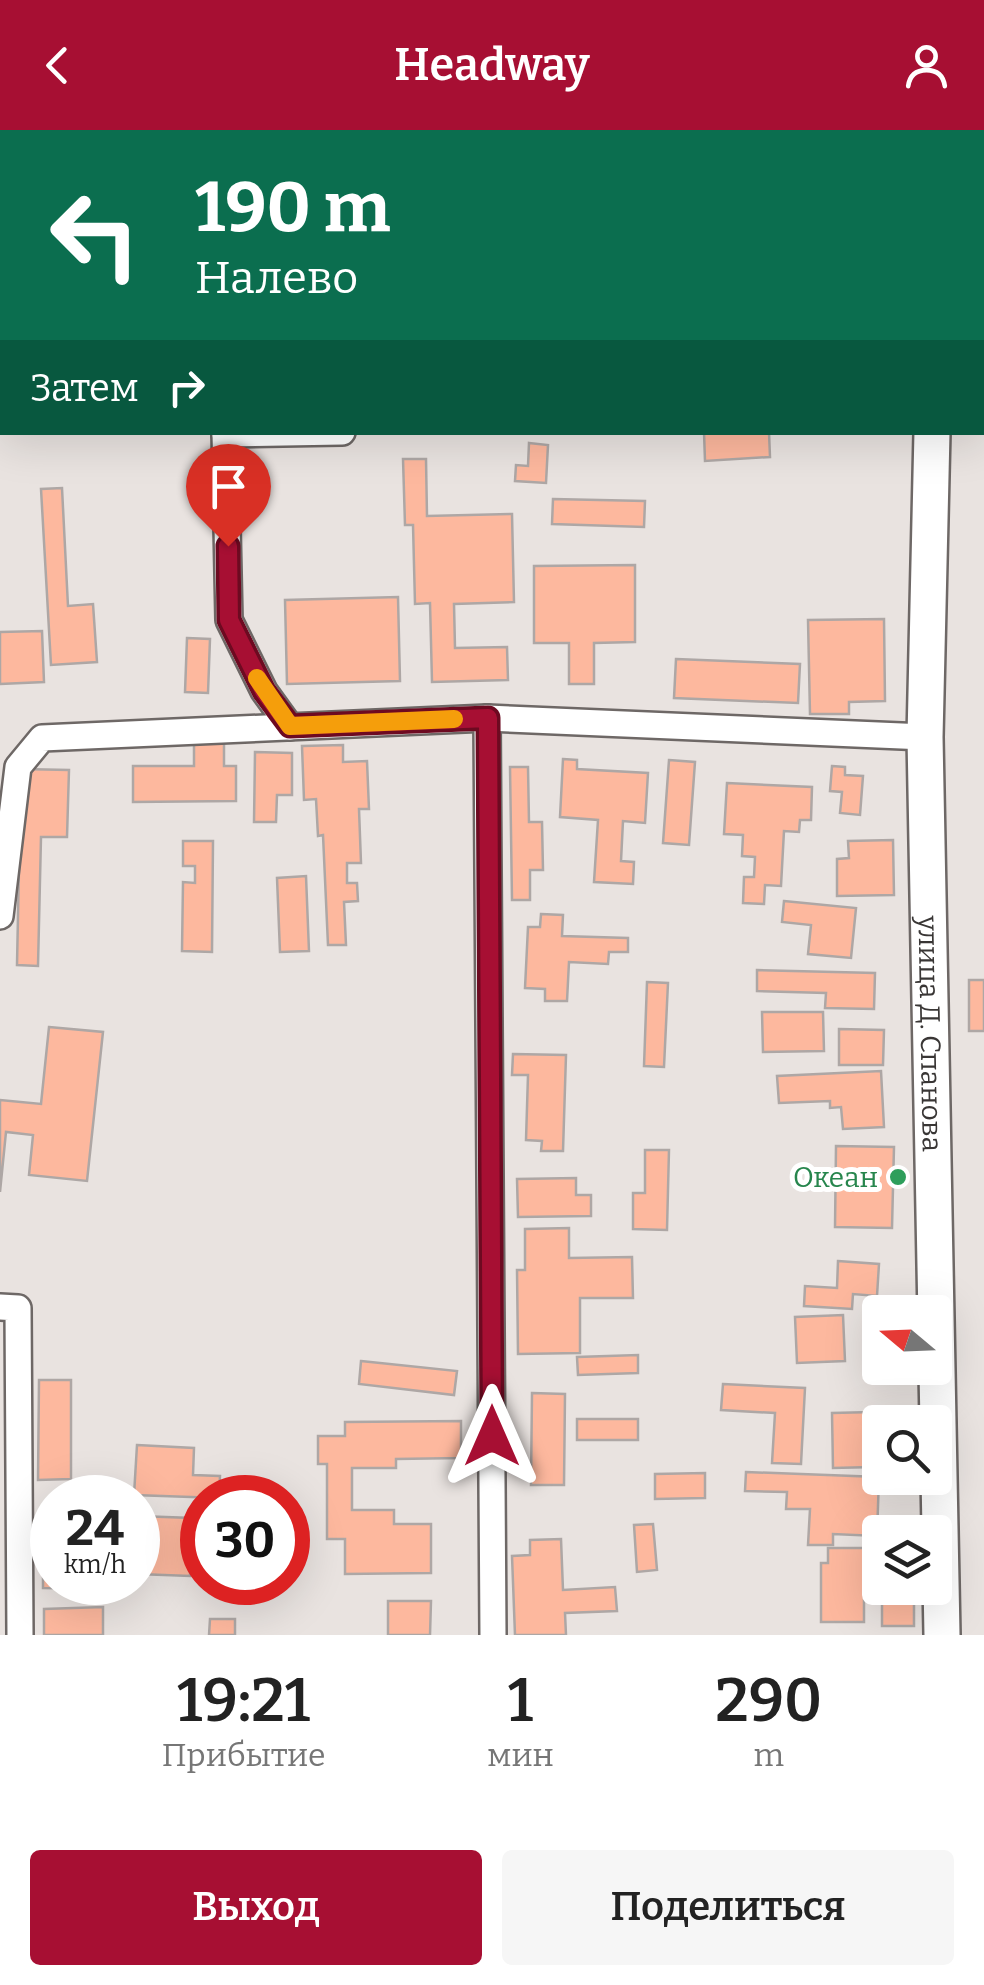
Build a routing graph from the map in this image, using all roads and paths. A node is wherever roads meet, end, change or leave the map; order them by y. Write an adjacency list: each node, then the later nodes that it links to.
1 (225, 435): 4 (street)
2 (932, 435): 5 (main road, улица Д. Спанова)
3 (488, 718): 4 (street); 5 (street); 9 (street)
4 (290, 726): 6 (street)
5 (926, 737): 10 (main road, улица Д. Спанова)
6 (0, 916)
7 (0, 1307): 8 (street)
8 (20, 1635)
9 (493, 1635)
10 (942, 1635)

